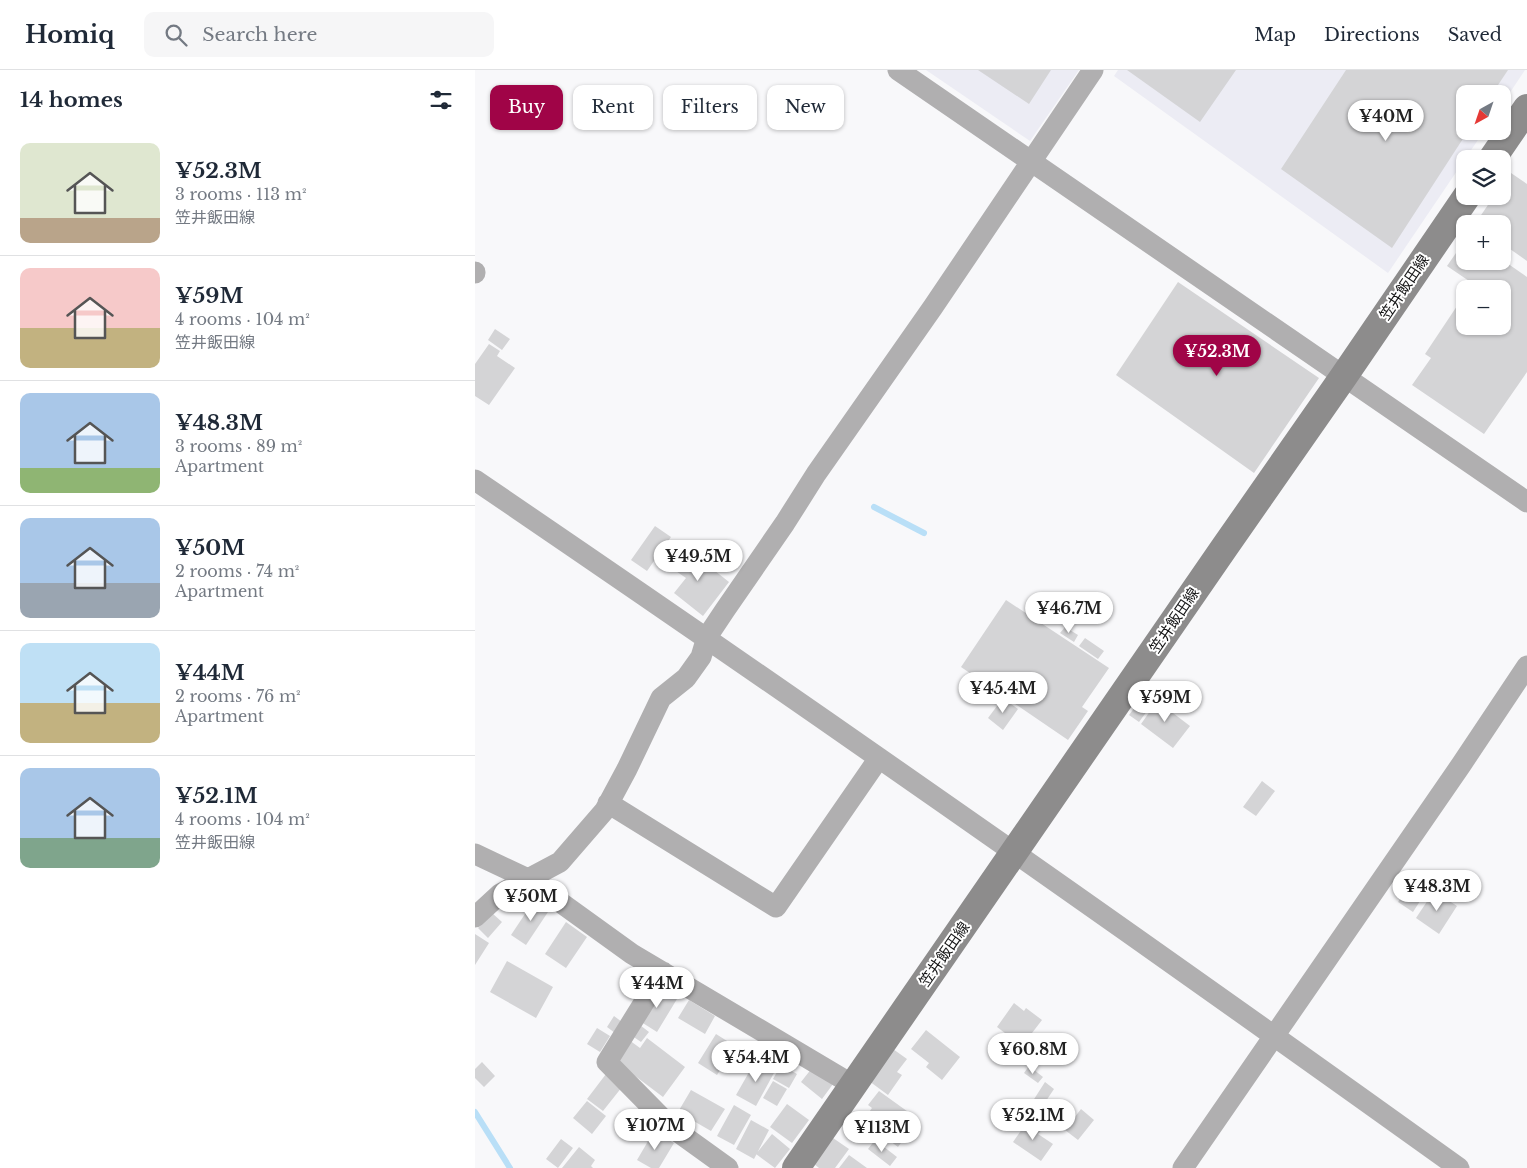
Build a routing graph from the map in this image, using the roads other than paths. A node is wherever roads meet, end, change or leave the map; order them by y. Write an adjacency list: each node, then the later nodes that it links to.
1 (898, 70): 5 (street)
2 (1093, 70): 5 (street)
3 (1527, 108): 4 (main road)
4 (1498, 150)
5 (1031, 162): 7 (street); 10 (street)
6 (1461, 205): 7 (main road, 笠井飯田線)
7 (1344, 376): 9 (street); 14 (main road, 笠井飯田線)
8 (475, 480): 10 (street)
9 (1527, 502)
10 (707, 637): 12 (street); 13 (street)
11 (1527, 666): 19 (street)
12 (879, 758): 13 (street); 14 (street)
13 (608, 803): 16 (street)
14 (1014, 853): 19 (street); 20 (main road, 笠井飯田線)
15 (475, 854): 16 (street)
16 (528, 879): 17 (street); 18 (street)
17 (475, 917)
18 (663, 972): 20 (street); 21 (street)
19 (1274, 1035): 23 (street); 24 (street)
20 (853, 1085): 22 (main road, 笠井飯田線)
21 (728, 1168)
22 (796, 1168)
23 (1183, 1168)
24 (1459, 1168)

